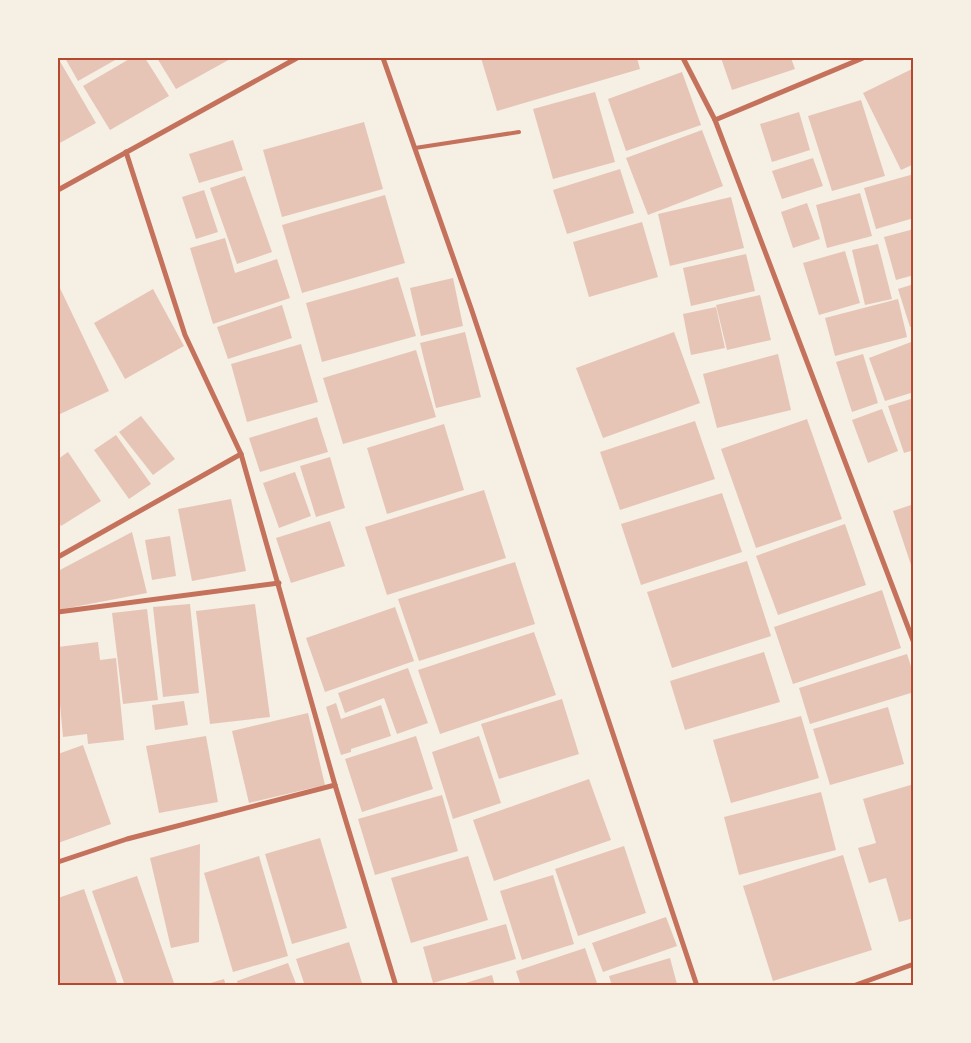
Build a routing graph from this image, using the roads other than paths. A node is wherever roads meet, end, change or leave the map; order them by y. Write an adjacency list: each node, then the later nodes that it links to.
1 (296, 58): 8 (street)
2 (383, 58): 7 (street)
3 (683, 58): 5 (street)
4 (863, 58): 5 (street)
5 (715, 120): 14 (street)
6 (519, 132): 7 (lane)
7 (415, 148): 19 (street)
8 (126, 152): 9 (street); 10 (street)
9 (58, 190)
10 (241, 454): 11 (street); 12 (street)
11 (58, 557)
12 (279, 583): 13 (street); 15 (street)
13 (58, 612)
14 (914, 643)
15 (335, 785): 16 (street); 18 (street)
16 (58, 862)
17 (914, 964): 20 (street)
18 (396, 986)
19 (697, 986)
20 (853, 986)

